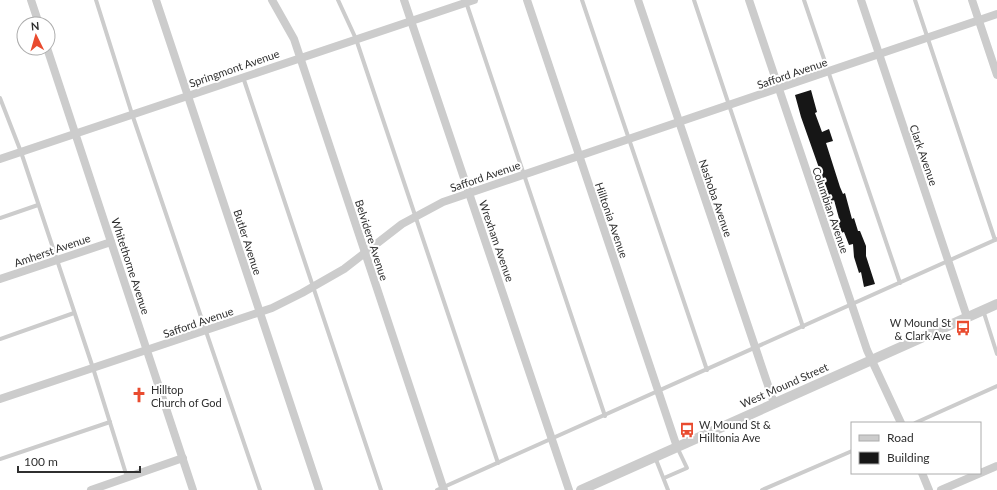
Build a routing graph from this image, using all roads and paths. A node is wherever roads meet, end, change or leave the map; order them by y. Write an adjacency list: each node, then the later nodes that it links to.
1 (31, 0): 18 (street)
2 (96, 0): 33 (lane)
3 (156, 0): 30 (street, Butler Avenue)
4 (272, 0): 25 (street, Belvidere Avenue)
5 (338, 0): 22 (lane)
6 (404, 0): 19 (street, Wrexham Avenue)
7 (527, 0): 38 (street, Hilltonia Avenue)
8 (582, 0): 36 (lane)
9 (638, 0): 34 (street, Nashoba Avenue)
10 (694, 0): 32 (lane)
11 (749, 0): 29 (street, Columbian Avenue)
12 (804, 0): 26 (lane)
13 (861, 0): 23 (street, Clark Avenue)
14 (915, 0): 21 (lane)
15 (972, 0): 20 (street)
16 (469, 1): 19 (street, Springmont Avenue); 40 (lane)
17 (997, 14): 20 (street, Safford Avenue)
18 (36, 16)
19 (412, 20): 22 (street, Springmont Avenue); 41 (street, Wrexham Avenue)
20 (979, 21): 21 (street, Safford Avenue); 27 (street)
21 (928, 38): 23 (street, Safford Avenue); 45 (lane)
22 (356, 39): 25 (street, Springmont Avenue); 43 (lane)
23 (879, 55): 26 (street, Safford Avenue); 49 (street, Clark Avenue)
24 (50, 56): 35 (street, Whitethorne Avenue)
25 (300, 58): 28 (street, Springmont Avenue); 47 (street, Belvidere Avenue)
26 (829, 72): 29 (street, Safford Avenue); 51 (lane)
27 (997, 75)
28 (243, 77): 30 (street, Springmont Avenue); 52 (lane)
29 (779, 89): 32 (street, Safford Avenue); 54 (street, Columbian Avenue)
30 (188, 96): 33 (street, Springmont Avenue); 56 (street, Butler Avenue)
31 (0, 98): 37 (lane)
32 (730, 105): 34 (street, Safford Avenue); 59 (lane)
33 (132, 114): 35 (street, Springmont Avenue); 60 (lane)
34 (679, 123): 36 (street, Safford Avenue); 62 (street, Nashoba Avenue)
35 (75, 133): 37 (street, Springmont Avenue); 46 (street, Whitethorne Avenue)
36 (629, 139): 38 (street, Safford Avenue); 67 (lane)
37 (20, 152): 39 (street, Springmont Avenue); 42 (lane)
38 (579, 156): 40 (street, Safford Avenue); 69 (street, Hilltonia Avenue)
39 (0, 159)
40 (525, 174): 41 (street, Safford Avenue); 72 (lane)
41 (469, 193): 43 (street, Safford Avenue); 76 (street, Wrexham Avenue)
42 (38, 205): 44 (lane); 48 (lane)
43 (416, 216): 47 (street, Safford Avenue); 82 (lane)
44 (0, 218)
45 (996, 240): 49 (lane)
46 (111, 242): 48 (street, Amherst Avenue); 63 (street, Whitethorne Avenue)
47 (365, 253): 52 (street, Safford Avenue); 89 (street, Belvidere Avenue)
48 (56, 260): 50 (street, Amherst Avenue); 57 (lane)
49 (948, 260): 51 (lane); 58 (street, Clark Avenue)
50 (0, 279)
51 (900, 283): 54 (lane)
52 (313, 287): 56 (street, Safford Avenue); 94 (lane)
53 (997, 304): 55 (street, West Mound Street)
54 (852, 305): 59 (lane); 65 (street, Columbian Avenue)
55 (983, 310): 58 (street, West Mound Street); 64 (lane)
56 (260, 312): 60 (street, Safford Avenue); 93 (street, Butler Avenue)
57 (74, 313): 61 (lane); 66 (lane)
58 (967, 317): 65 (street, West Mound Street)
59 (803, 327): 62 (lane)
60 (206, 331): 63 (street, Safford Avenue); 92 (lane)
61 (0, 339)
62 (756, 348): 67 (lane); 71 (street, Nashoba Avenue)
63 (147, 350): 66 (street, Safford Avenue); 80 (street, Whitethorne Avenue)
64 (997, 354)
65 (871, 359): 71 (street, West Mound Street); 74 (street, Columbian Avenue)
66 (93, 368): 70 (street, Safford Avenue); 73 (lane)
67 (706, 370): 69 (lane)
68 (997, 386): 75 (lane)
69 (659, 392): 72 (lane); 77 (street, Hilltonia Avenue)
70 (0, 399)
71 (774, 403): 77 (street, West Mound Street)
72 (605, 416): 76 (lane)
73 (110, 422): 81 (lane); 87 (lane)
74 (901, 422)
75 (917, 422)
76 (552, 439): 82 (lane); 95 (street, Wrexham Avenue)
77 (677, 447): 79 (street, West Mound Street); 88 (lane)
78 (851, 451): 98 (lane)
79 (655, 457): 88 (lane); 96 (street, West Mound Street)
80 (183, 458): 87 (street); 91 (street, Whitethorne Avenue)
81 (0, 459)
82 (498, 463): 89 (lane)
83 (997, 466): 84 (street)
84 (981, 473)
85 (922, 474): 99 (street)
86 (978, 474): 100 (street)
87 (127, 478): 90 (street)
88 (664, 478): 97 (lane)
89 (442, 489)
90 (91, 490)
91 (193, 490)
92 (260, 490)
93 (319, 490)
94 (381, 490)
95 (569, 490)
96 (581, 490)
97 (668, 490)
98 (762, 490)
99 (929, 490)
100 (941, 490)

